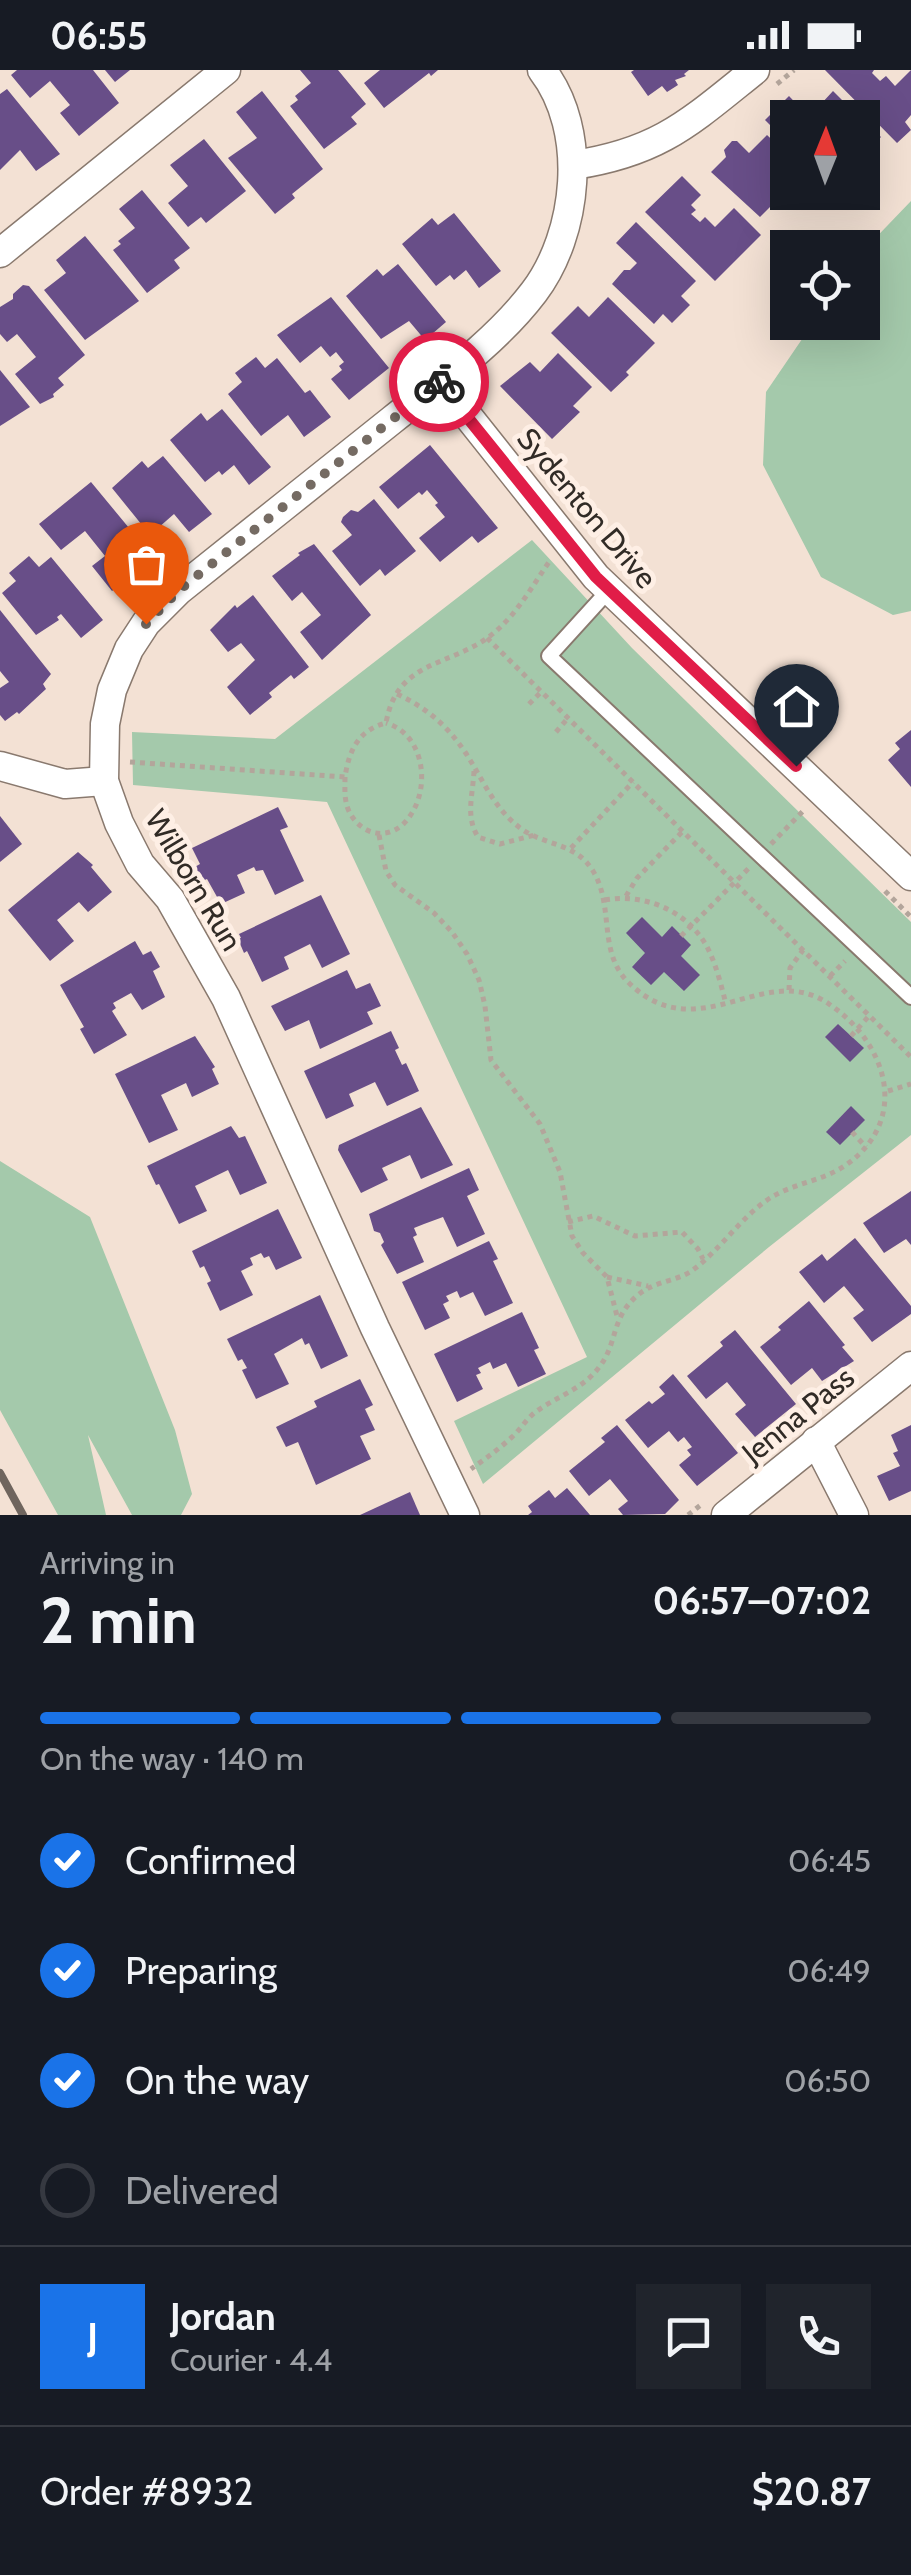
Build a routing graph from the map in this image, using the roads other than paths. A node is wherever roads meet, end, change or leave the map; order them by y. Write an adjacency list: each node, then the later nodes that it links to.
1 (226, 70): 5 (street)
2 (542, 70): 4 (street, Wilborn Run)
3 (761, 82): 4 (street)
4 (574, 165): 6 (street, Wilborn Run)
5 (0, 254)
6 (440, 381): 7 (street, Sydenton Drive); 9 (street, Wilborn Run)
7 (609, 590): 10 (street, Sydenton Drive); 11 (lane)
8 (0, 766): 9 (street)
9 (116, 778): 14 (street, Wilborn Run)
10 (911, 876)
11 (911, 997)
12 (911, 1366): 13 (street, Jenna Pass)
13 (816, 1440): 15 (street, Jenna Pass); 16 (street)
14 (464, 1515)
15 (726, 1515)
16 (854, 1515)

